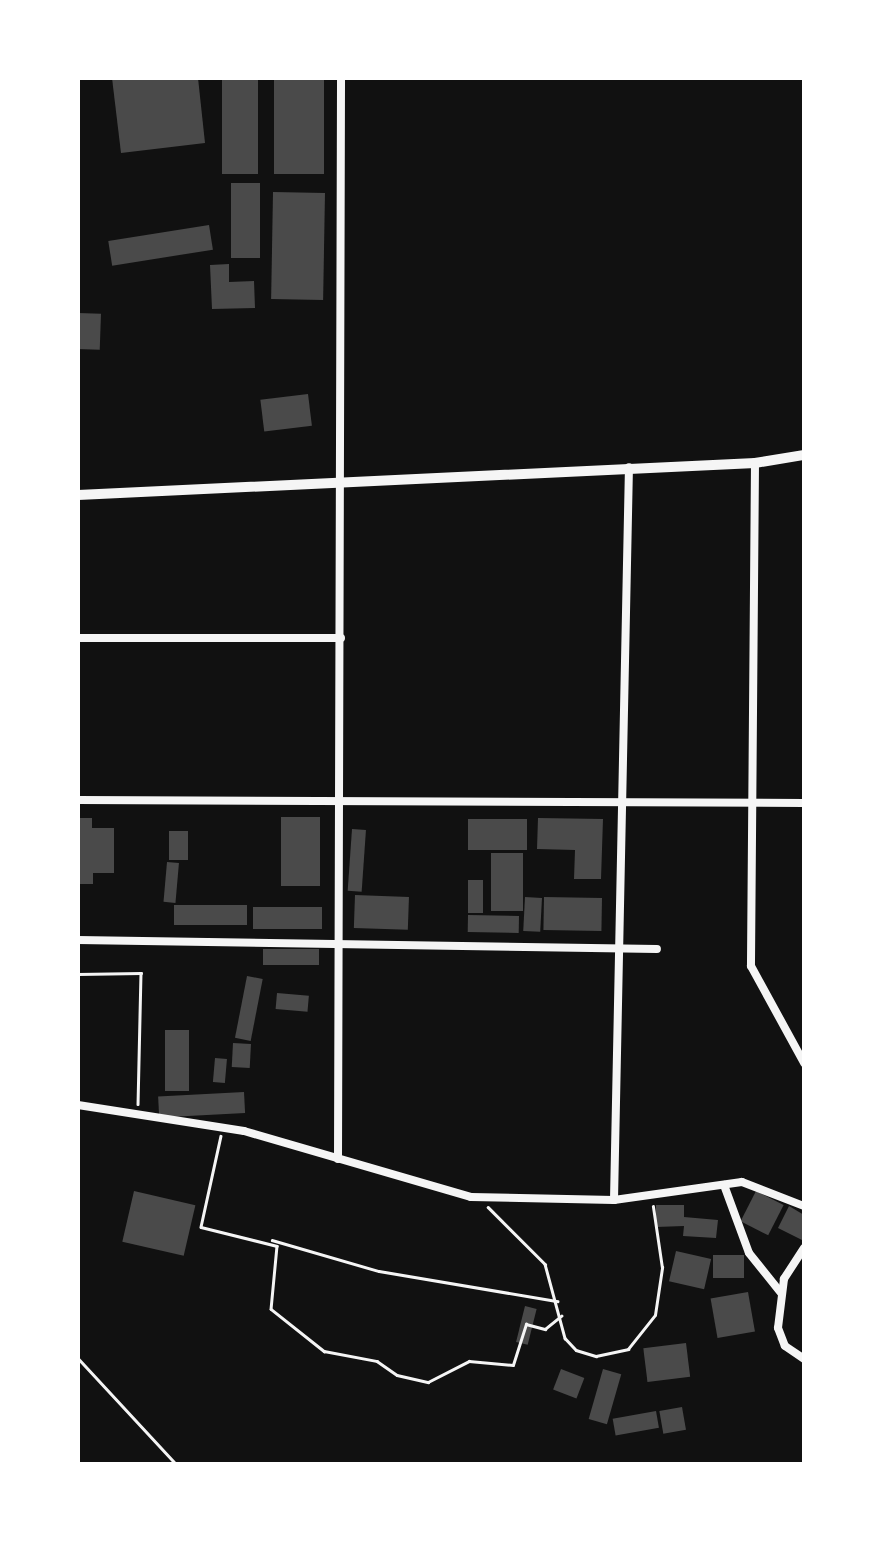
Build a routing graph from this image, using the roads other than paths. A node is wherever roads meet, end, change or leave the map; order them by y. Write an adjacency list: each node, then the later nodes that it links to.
1 (341, 78): 5 (street)
2 (804, 455): 3 (street)
3 (755, 463): 4 (street); 13 (street)
4 (629, 467): 5 (street); 11 (street)
5 (343, 483): 6 (street); 8 (street)
6 (78, 496)
7 (78, 638): 8 (street)
8 (341, 638): 10 (street)
9 (78, 800): 10 (street)
10 (339, 801): 11 (street); 15 (street)
11 (626, 803): 13 (street); 16 (street)
12 (804, 803): 13 (street)
13 (752, 804): 18 (street)
14 (78, 940): 15 (street)
15 (338, 942): 16 (street); 20 (street)
16 (617, 948): 17 (street); 22 (street)
17 (657, 949)
18 (804, 1063)
19 (78, 1105): 20 (street)
20 (338, 1159): 22 (street)
21 (724, 1185): 22 (street); 23 (street); 25 (street)
22 (614, 1200)
23 (804, 1206)
24 (804, 1248): 25 (street)
25 (782, 1293): 26 (street)
26 (804, 1359)

